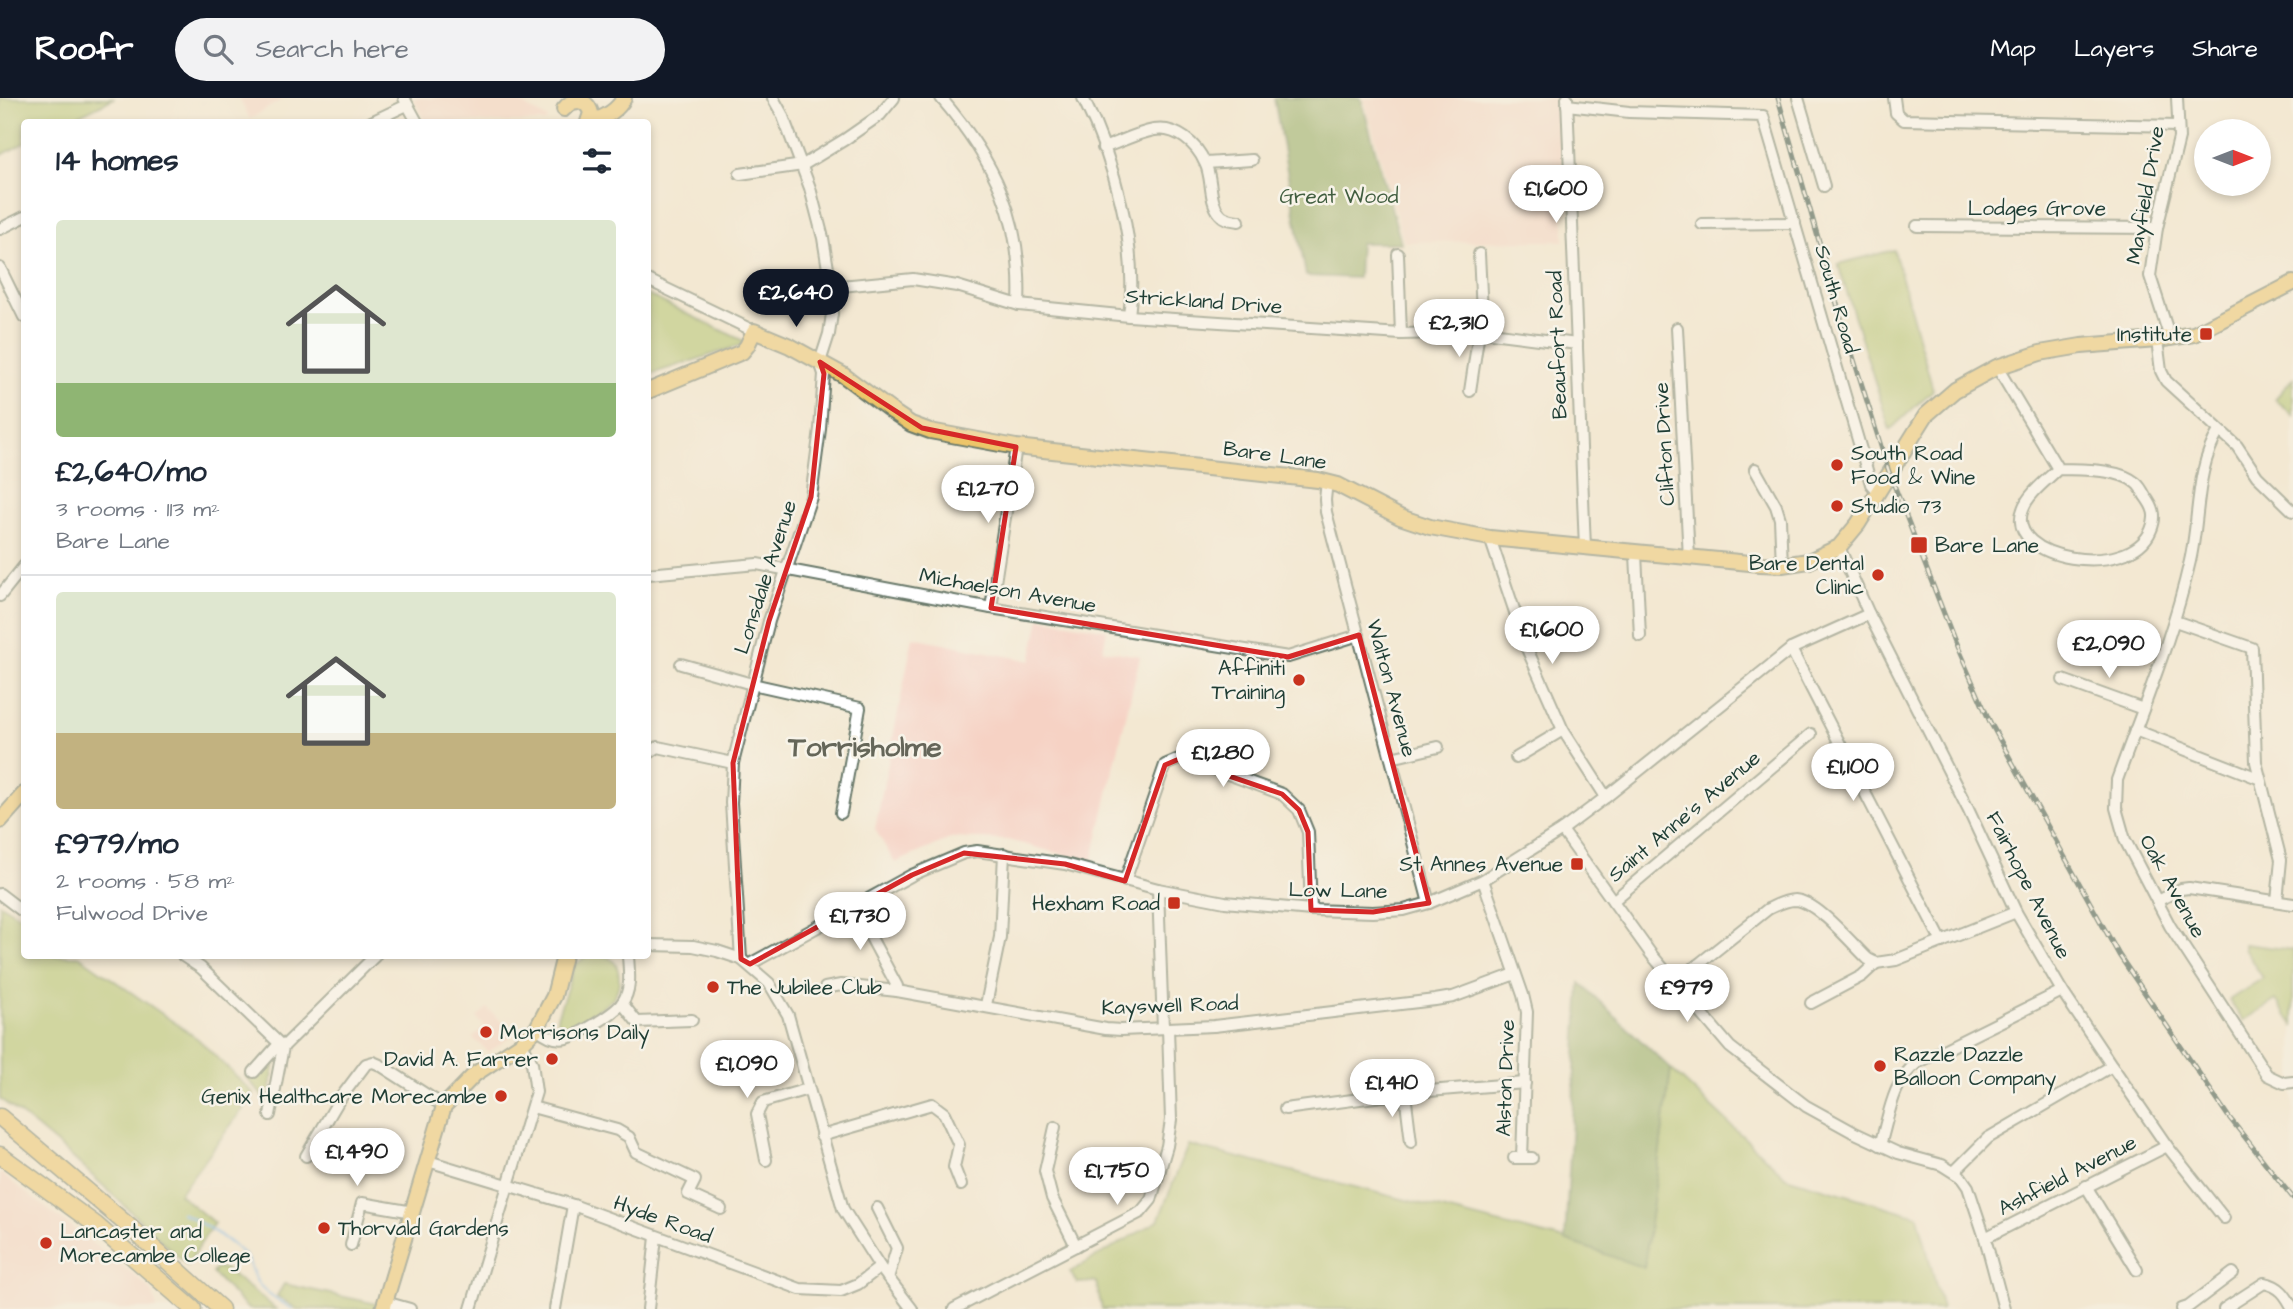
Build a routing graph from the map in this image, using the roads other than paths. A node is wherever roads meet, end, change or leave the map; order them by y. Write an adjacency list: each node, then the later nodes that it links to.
1 (618, 98): 11 (main road)
2 (624, 98): 17 (main road)
3 (773, 98): 22 (street)
4 (894, 98): 22 (street)
5 (941, 98): 38 (street)
6 (1083, 98): 19 (street)
7 (1798, 98): 24 (street)
8 (1894, 98): 18 (street)
9 (2177, 98): 18 (street, Mayfield Drive)
10 (405, 102): 14 (street); 15 (street)
11 (585, 102): 13 (main road); 16 (main road)
12 (1567, 102): 27 (street, South Road); 46 (street, Beaufort Road)
13 (564, 113)
14 (376, 119)
15 (415, 119)
16 (590, 119)
17 (599, 119)
18 (2178, 126): 30 (street, Mayfield Drive)
19 (1104, 148): 21 (street); 40 (street)
20 (1252, 160): 21 (street)
21 (1206, 163): 26 (street)
22 (803, 165): 23 (street); 37 (street)
23 (740, 174)
24 (1824, 186)
25 (21, 218): 31 (street)
26 (1240, 221)
27 (1795, 223): 28 (street); 56 (street, South Road)
28 (1702, 224)
29 (1917, 226): 30 (street, Lodges Grove)
30 (2157, 228): 45 (street, Mayfield Drive)
31 (0, 229)
32 (1398, 254): 44 (street)
33 (1479, 254): 43 (street)
34 (0, 268): 39 (street)
35 (651, 281): 42 (street)
36 (2293, 283): 45 (main road, Bare Lane)
37 (831, 287): 38 (street, Strickland Drive); 47 (street)
38 (1019, 305): 40 (street, Strickland Drive)
39 (21, 311)
40 (1129, 316): 44 (street, Strickland Drive)
41 (1677, 328): 62 (street, Clifton Drive)
42 (754, 331): 47 (main road, Bare Lane); 49 (main road)
43 (1481, 332): 44 (street, Strickland Drive); 46 (street, Strickland Drive); 50 (street)
44 (1401, 334)
45 (2164, 339): 48 (main road, Bare Lane); 51 (street, Mayfield Drive)
46 (1577, 344): 60 (street, Beaufort Road)
47 (820, 362): 52 (main road, Bare Lane); 64 (street, Lonsdale Avenue)
48 (1997, 367): 54 (street); 56 (main road, Bare Lane)
49 (651, 390)
50 (1470, 391)
51 (2219, 431): 57 (street, Mayfield Drive); 70 (street, Oak Avenue)
52 (1016, 447): 55 (main road, Bare Lane); 68 (street)
53 (1755, 469): 63 (street)
54 (2058, 469): 54 (street)
55 (1327, 481): 58 (main road, Bare Lane); 71 (street, Walton Avenue)
56 (1877, 491): 59 (main road, Bare Lane)
57 (2293, 511)
58 (1490, 538): 60 (main road, Bare Lane); 78 (street)
59 (1839, 547): 63 (main road, Bare Lane); 69 (street, Fairhope Avenue)
60 (1585, 548): 61 (main road, Bare Lane)
61 (1636, 554): 62 (main road, Bare Lane); 72 (street)
62 (1689, 558): 63 (main road, Bare Lane)
63 (1782, 565)
64 (788, 568): 66 (street, Michaelson Avenue); 68 (street, Michaelson Avenue); 76 (street, Lonsdale Avenue)
65 (21, 570): 67 (street)
66 (651, 574)
67 (0, 596)
68 (991, 608): 71 (street, Michaelson Avenue)
69 (1869, 614): 73 (street, Low Lane); 105 (street, Fairhope Avenue)
70 (2175, 621): 77 (street, Oak Avenue); 86 (street)
71 (1359, 635): 83 (street, Walton Avenue)
72 (1640, 636)
73 (1791, 649): 88 (street, Low Lane); 106 (street)
74 (681, 664): 76 (street)
75 (2063, 680): 77 (street)
76 (752, 684): 85 (street, Lonsdale Avenue); 89 (street)
77 (2143, 709): 79 (street, Oak Avenue)
78 (1563, 730): 84 (street); 88 (street)
79 (2135, 730): 86 (street); 98 (street, Oak Avenue)
80 (1811, 734): 97 (street, Saint Anne's Avenue)
81 (1438, 747): 83 (street)
82 (651, 752): 85 (street)
83 (1391, 758): 100 (street, Walton Avenue)
84 (1516, 758)
85 (733, 763): 112 (street, Lonsdale Avenue)
86 (2259, 778): 99 (street)
87 (21, 797): 90 (main road)
88 (1606, 797): 91 (street, Low Lane)
89 (841, 813)
90 (0, 821)
91 (1562, 830): 93 (street, Low Lane); 97 (street)
92 (1004, 854): 94 (street, Low Lane); 102 (street, Low Lane); 121 (street)
93 (1483, 880): 100 (street, Low Lane); 114 (street, Alston Drive)
94 (1125, 881): 95 (street, Low Lane); 104 (street)
95 (1158, 889): 104 (street, Low Lane); 124 (street)
96 (0, 894): 103 (street)
97 (1613, 901): 115 (street)
98 (2157, 901): 99 (street); 129 (street, Oak Avenue)
99 (2277, 901): 101 (street)
100 (1429, 903): 104 (street, Low Lane)
101 (2293, 904)
102 (854, 906): 112 (street, Low Lane); 117 (street)
103 (21, 910)
104 (1311, 910)
105 (2016, 912): 106 (street); 118 (street, Fairhope Avenue)
106 (1942, 942): 113 (street)
107 (651, 945): 112 (street)
108 (188, 959): 126 (street)
109 (372, 959): 126 (street)
110 (563, 959): 123 (main road)
111 (628, 959): 119 (street)
112 (745, 962): 131 (street)
113 (1876, 963): 115 (street); 120 (street)
114 (1515, 974): 124 (street, Kayswell Road); 130 (street, Alston Drive)
115 (1675, 984): 142 (street)
116 (825, 988): 117 (street, Kayswell Road)
117 (897, 991): 121 (street, Kayswell Road)
118 (2062, 991): 127 (street, Fairhope Avenue); 142 (street)
119 (622, 1003): 122 (street); 123 (street)
120 (1811, 1003)
121 (986, 1005): 124 (street, Kayswell Road)
122 (692, 1020)
123 (537, 1028): 125 (main road)
124 (1165, 1028): 162 (street)
125 (523, 1043): 133 (main road); 134 (street)
126 (281, 1045): 128 (street); 136 (street)
127 (2112, 1066): 143 (street, Fairhope Avenue); 149 (street)
128 (254, 1072)
129 (2293, 1082)
130 (1525, 1083): 132 (street); 146 (street, Alston Drive)
131 (808, 1089): 139 (street); 147 (street)
132 (1405, 1093): 135 (street); 141 (street)
133 (444, 1106): 145 (street); 148 (main road)
134 (532, 1107): 151 (street); 156 (street)
135 (1285, 1109)
136 (270, 1115)
137 (0, 1117): 170 (highway)
138 (1055, 1127): 162 (street)
139 (821, 1136): 152 (street); 163 (street)
140 (0, 1142): 150 (highway)
141 (1411, 1142)
142 (1880, 1145): 149 (street)
143 (2167, 1146): 153 (street, Ashfield Avenue); 158 (street, Fairhope Avenue)
144 (0, 1155): 150 (highway)
145 (306, 1156)
146 (1523, 1158)
147 (766, 1160)
148 (428, 1161): 151 (street, Hyde Road); 157 (main road)
149 (1955, 1171): 160 (street)
150 (32, 1178): 169 (highway)
151 (508, 1185): 154 (street, Hyde Road); 172 (street)
152 (961, 1185)
153 (2086, 1186): 160 (street, Ashfield Avenue); 164 (street)
154 (573, 1205): 159 (street, Hyde Road); 173 (street)
155 (877, 1208): 166 (street)
156 (721, 1209)
157 (412, 1212): 161 (street); 167 (main road)
158 (2224, 1218)
159 (656, 1237): 163 (street, Hyde Road); 174 (street)
160 (1986, 1238): 177 (street)
161 (351, 1245)
162 (1076, 1246): 176 (street)
163 (880, 1267): 166 (street)
164 (2137, 1270)
165 (2233, 1273): 168 (street)
166 (888, 1278): 175 (street)
167 (384, 1305): 171 (street)
168 (2186, 1308)
169 (193, 1309)
170 (221, 1309)
171 (410, 1309)
172 (471, 1309)
173 (555, 1309)
174 (648, 1309)
175 (912, 1309)
176 (954, 1309)
177 (2004, 1309)
178 (2224, 1309): 179 (street)
179 (2292, 1309)

